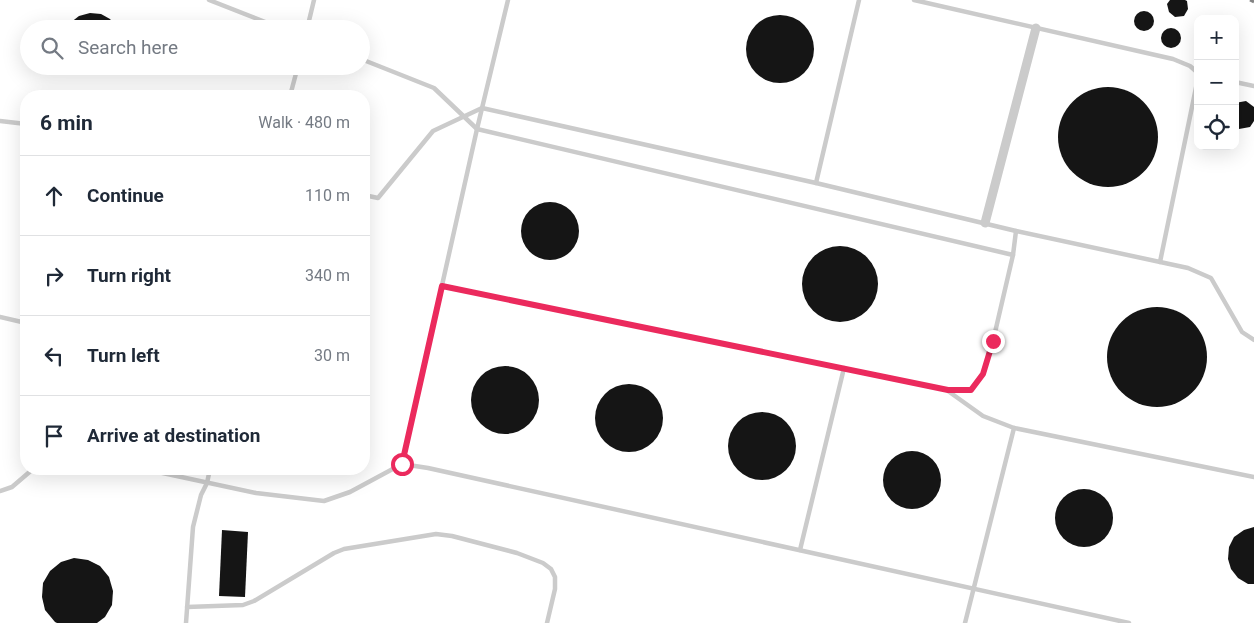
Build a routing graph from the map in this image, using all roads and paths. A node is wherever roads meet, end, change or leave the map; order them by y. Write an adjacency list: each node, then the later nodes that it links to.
1 (209, 0): 6 (lane)
2 (314, 0): 7 (lane)
3 (508, 0): 16 (lane)
4 (859, 0): 21 (lane)
5 (914, 0): 8 (lane)
6 (260, 20)
7 (309, 20)
8 (1036, 28): 10 (lane); 23 (street)
9 (370, 63): 17 (lane)
10 (1194, 69)
11 (296, 75): 14 (lane)
12 (1239, 83): 13 (lane)
13 (1254, 86)
14 (292, 90)
15 (1194, 97): 26 (lane)
16 (482, 108): 17 (lane); 20 (lane); 21 (lane)
17 (464, 116): 20 (lane); 22 (lane)
18 (0, 121): 19 (lane)
19 (20, 123)
20 (477, 129): 25 (lane); 27 (lane)
21 (816, 183): 23 (lane)
22 (370, 196)
23 (985, 223): 24 (lane)
24 (1016, 231): 25 (lane); 26 (lane)
25 (1013, 255): 32 (lane)
26 (1160, 262): 30 (lane)
27 (442, 286): 31 (lane); 34 (lane)
28 (0, 317): 29 (lane)
29 (20, 322)
30 (1254, 340)
31 (844, 368): 32 (lane); 41 (lane)
32 (948, 390): 33 (lane)
33 (1014, 428): 38 (lane); 42 (lane)
34 (402, 464): 39 (lane); 41 (lane)
35 (26, 475): 40 (lane)
36 (171, 475): 39 (lane)
37 (209, 475): 39 (lane)
38 (1254, 477)
39 (207, 483): 43 (lane)
40 (0, 491)
41 (800, 550): 42 (lane)
42 (974, 588): 46 (lane); 47 (lane)
43 (187, 607): 44 (lane); 45 (lane)
44 (186, 623)
45 (547, 623)
46 (965, 623)
47 (1129, 623)

